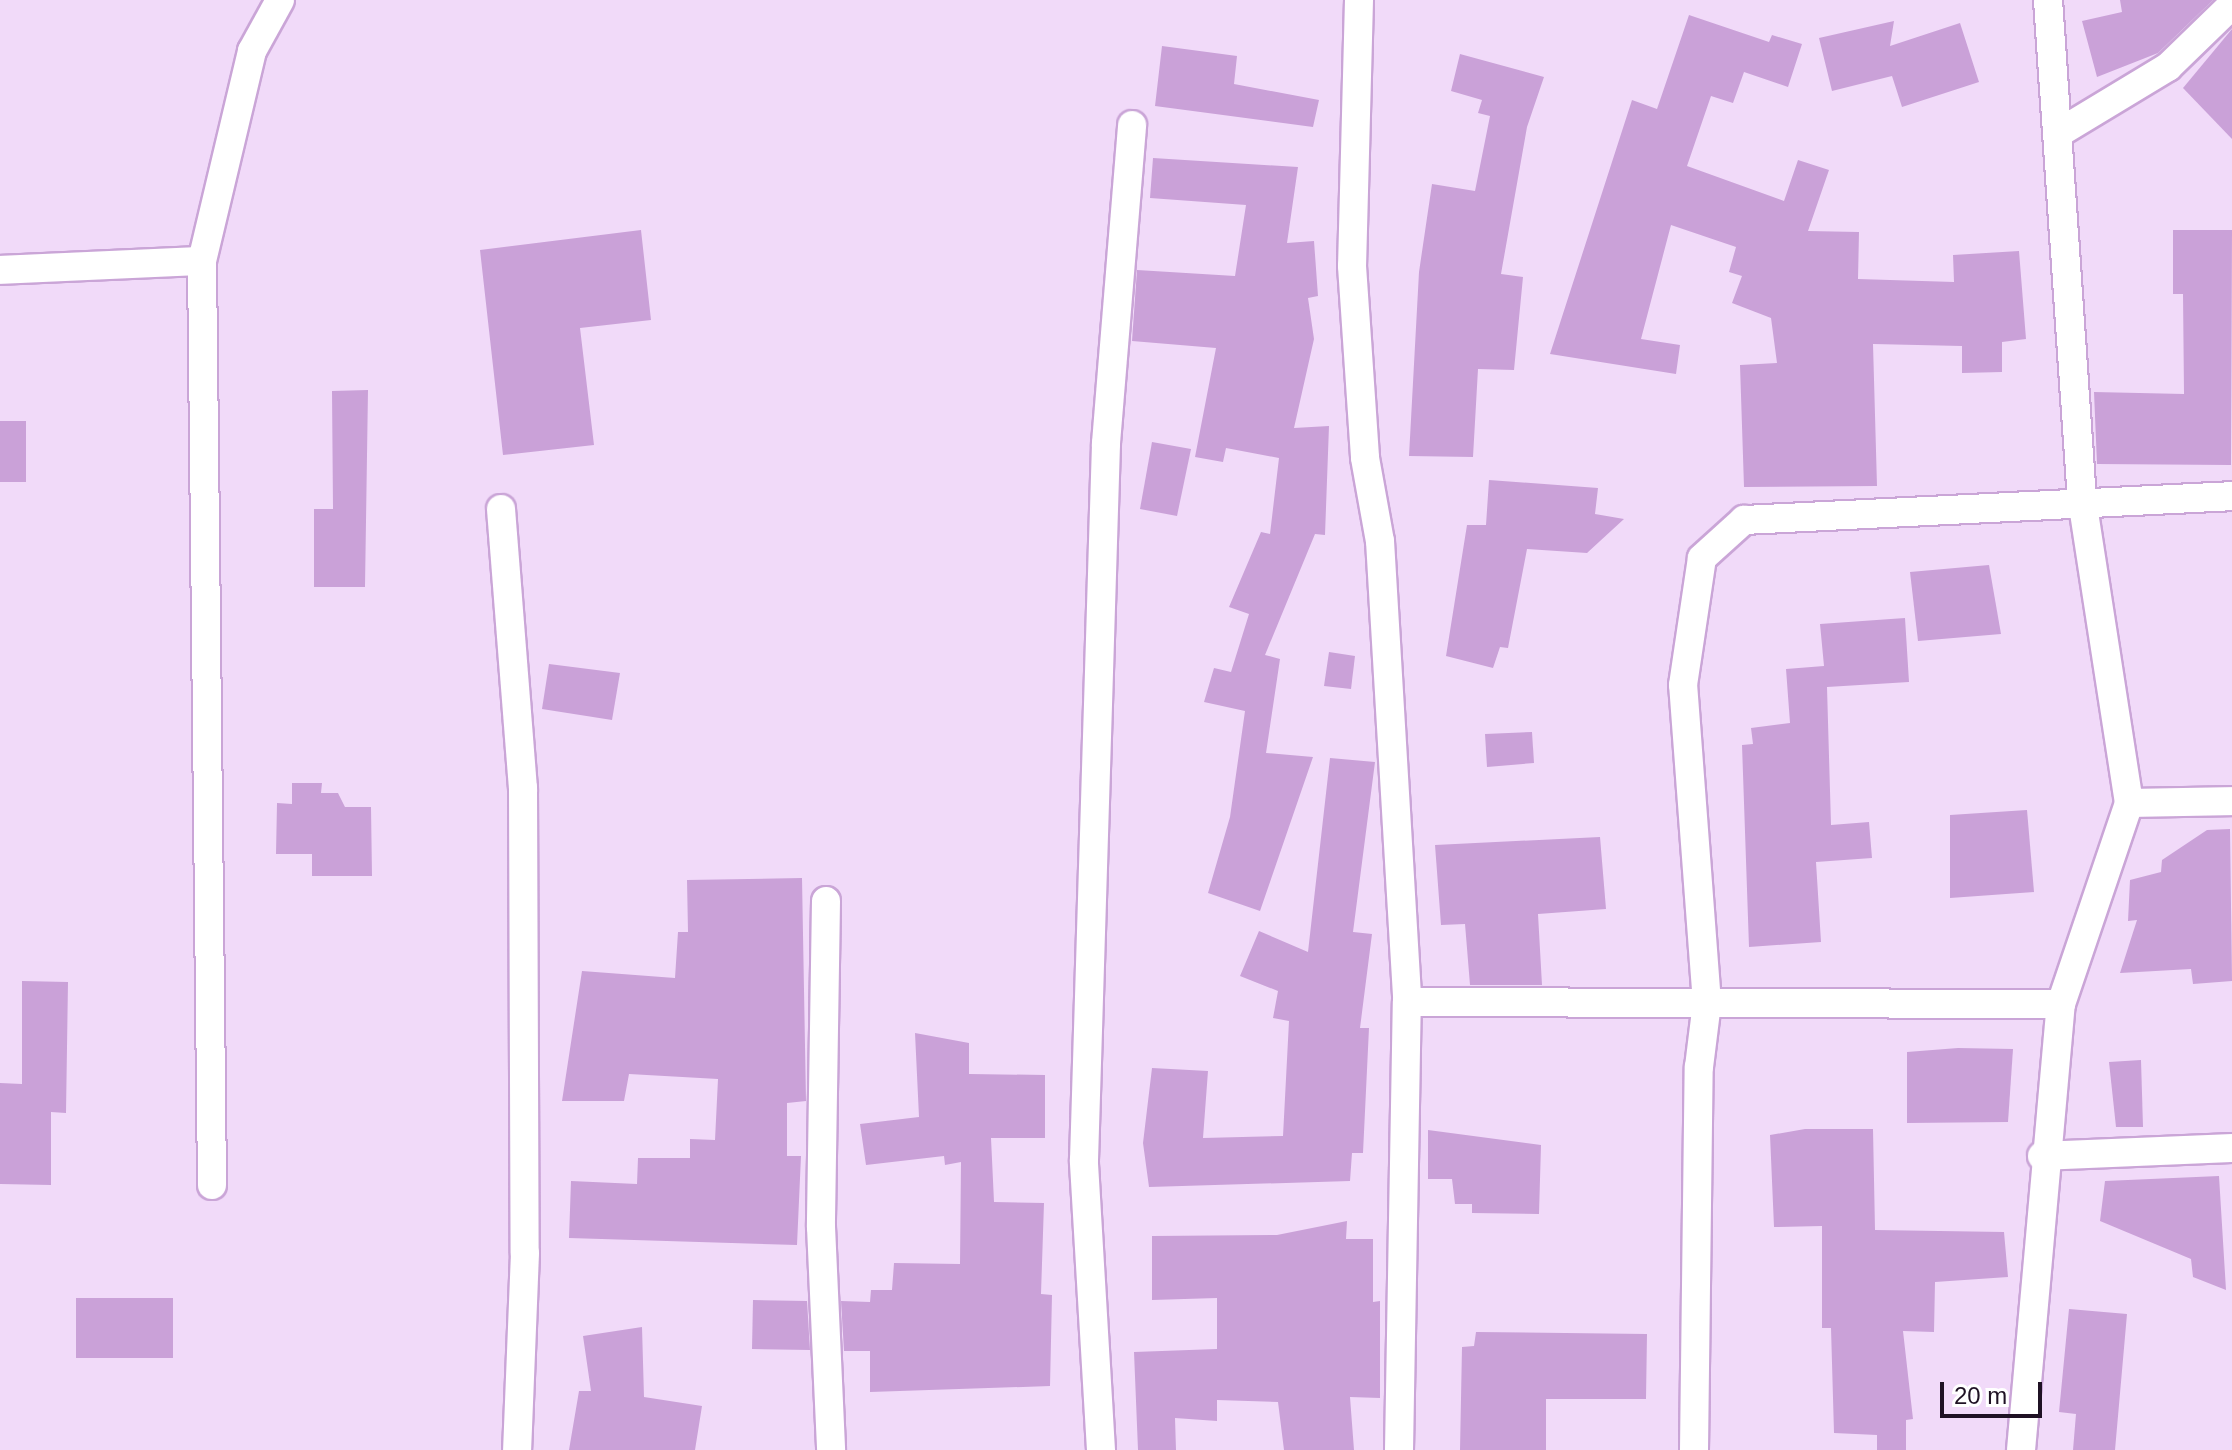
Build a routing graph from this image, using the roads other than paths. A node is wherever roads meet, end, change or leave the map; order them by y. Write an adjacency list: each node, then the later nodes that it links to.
1 (280, 0): 7 (street)
2 (1359, 0): 15 (street)
3 (2048, 0): 6 (street)
4 (2232, 5): 6 (street)
5 (1132, 125): 23 (street)
6 (2057, 134): 10 (street)
7 (202, 261): 8 (street); 20 (street)
8 (0, 270)
9 (2232, 496): 10 (street)
10 (2082, 500): 13 (street); 16 (street)
11 (501, 509): 21 (street)
12 (2232, 801): 13 (street)
13 (2129, 803): 17 (street)
14 (826, 901): 22 (street)
15 (1407, 1002): 16 (street); 24 (street)
16 (1707, 1003): 17 (street); 25 (street)
17 (2061, 1004): 19 (street)
18 (2232, 1148): 19 (street)
19 (2042, 1156): 26 (street)
20 (212, 1185)
21 (517, 1450)
22 (831, 1450)
23 (1101, 1450)
24 (1399, 1450)
25 (1694, 1450)
26 (2021, 1450)

